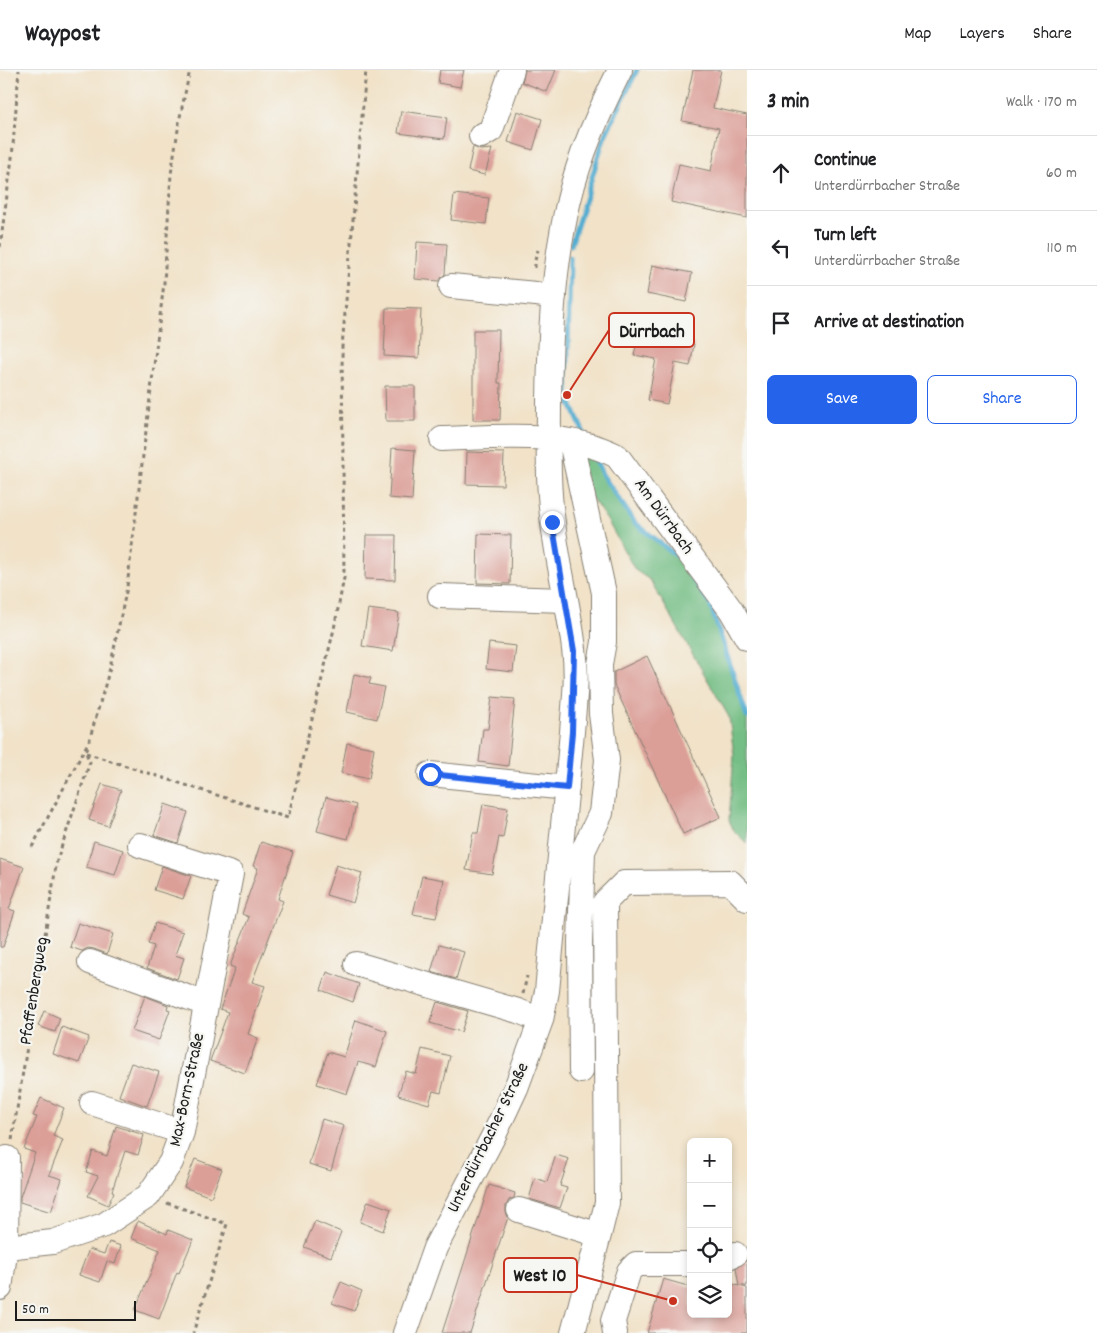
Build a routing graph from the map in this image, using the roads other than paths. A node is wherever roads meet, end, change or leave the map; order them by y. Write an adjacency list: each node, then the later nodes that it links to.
1 (512, 70): 3 (street)
2 (620, 70): 5 (street, Unterdürrbacher Straße)
3 (481, 136)
4 (451, 286): 5 (street)
5 (554, 297): 7 (street, Unterdürrbacher Straße)
6 (442, 439): 7 (street)
7 (576, 443): 9 (street, Unterdürrbacher Straße); 10 (street, Am Dürrbach); 15 (street)
8 (440, 596): 9 (street)
9 (566, 600): 12 (street, Unterdürrbacher Straße)
10 (747, 638)
11 (430, 774): 12 (street)
12 (567, 788): 18 (street, Unterdürrbacher Straße)
13 (140, 845): 19 (street, Max-Born-Straße)
14 (747, 899): 26 (street)
15 (580, 942): 18 (street); 21 (street)
16 (90, 962): 19 (street)
17 (356, 964): 20 (street)
18 (547, 991): 20 (street, Unterdürrbacher Straße)
19 (206, 1004): 23 (street, Max-Born-Straße)
20 (541, 1020): 30 (street, Unterdürrbacher Straße)
21 (581, 1071)
22 (92, 1103): 23 (street)
23 (182, 1132): 27 (street, Max-Born-Straße)
24 (7, 1158): 27 (street)
25 (519, 1210): 26 (street)
26 (600, 1235): 31 (street)
27 (6, 1246): 29 (street)
28 (687, 1264): 32 (street)
29 (0, 1288)
30 (405, 1333)
31 (573, 1333)
32 (615, 1333)

